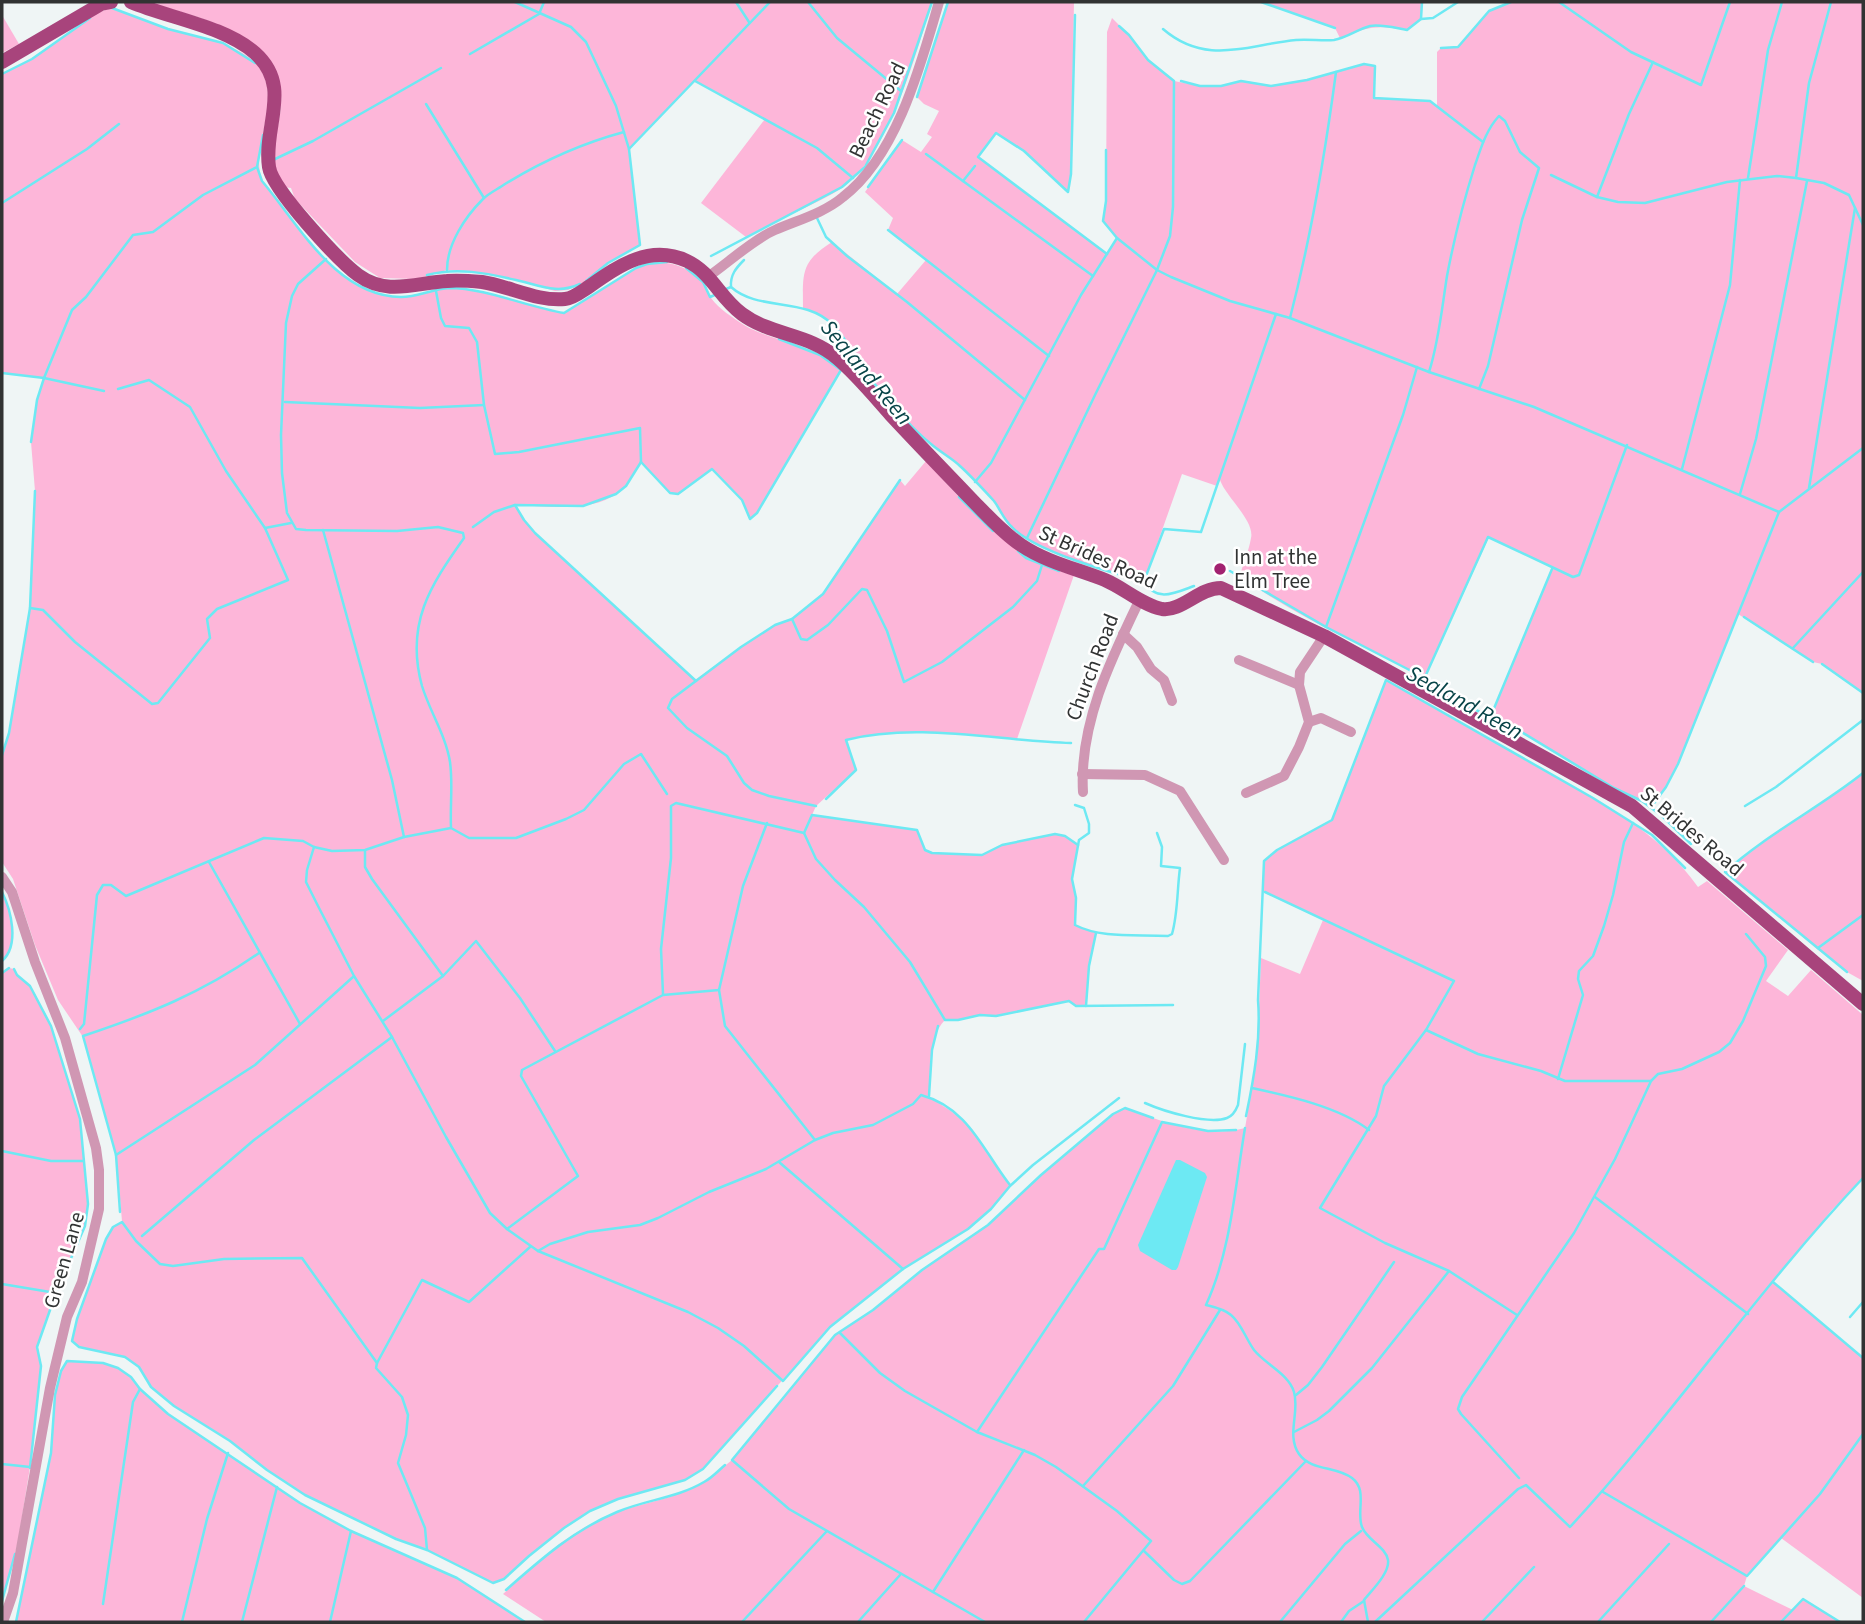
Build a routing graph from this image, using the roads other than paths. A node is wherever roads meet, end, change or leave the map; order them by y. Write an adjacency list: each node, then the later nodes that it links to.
1 (111, 2): 4 (main road)
2 (131, 2): 5 (main road, St Brides Road)
3 (939, 2): 5 (street, Beach Road)
4 (2, 62)
5 (717, 287): 6 (main road, St Brides Road)
6 (1140, 599): 7 (street, Church Road); 8 (main road, St Brides Road)
7 (1123, 634): 11 (street); 14 (street, Church Road)
8 (1324, 636): 10 (street); 19 (main road, St Brides Road)
9 (1239, 660): 10 (street)
10 (1299, 685): 12 (street)
11 (1172, 701)
12 (1309, 722): 13 (street); 16 (street)
13 (1351, 732)
14 (1082, 774): 15 (street, Church Road); 17 (street)
15 (1083, 792)
16 (1246, 793)
17 (1224, 859)
18 (2, 877): 20 (street, Green Lane)
19 (1863, 1004)
20 (3, 1622)

